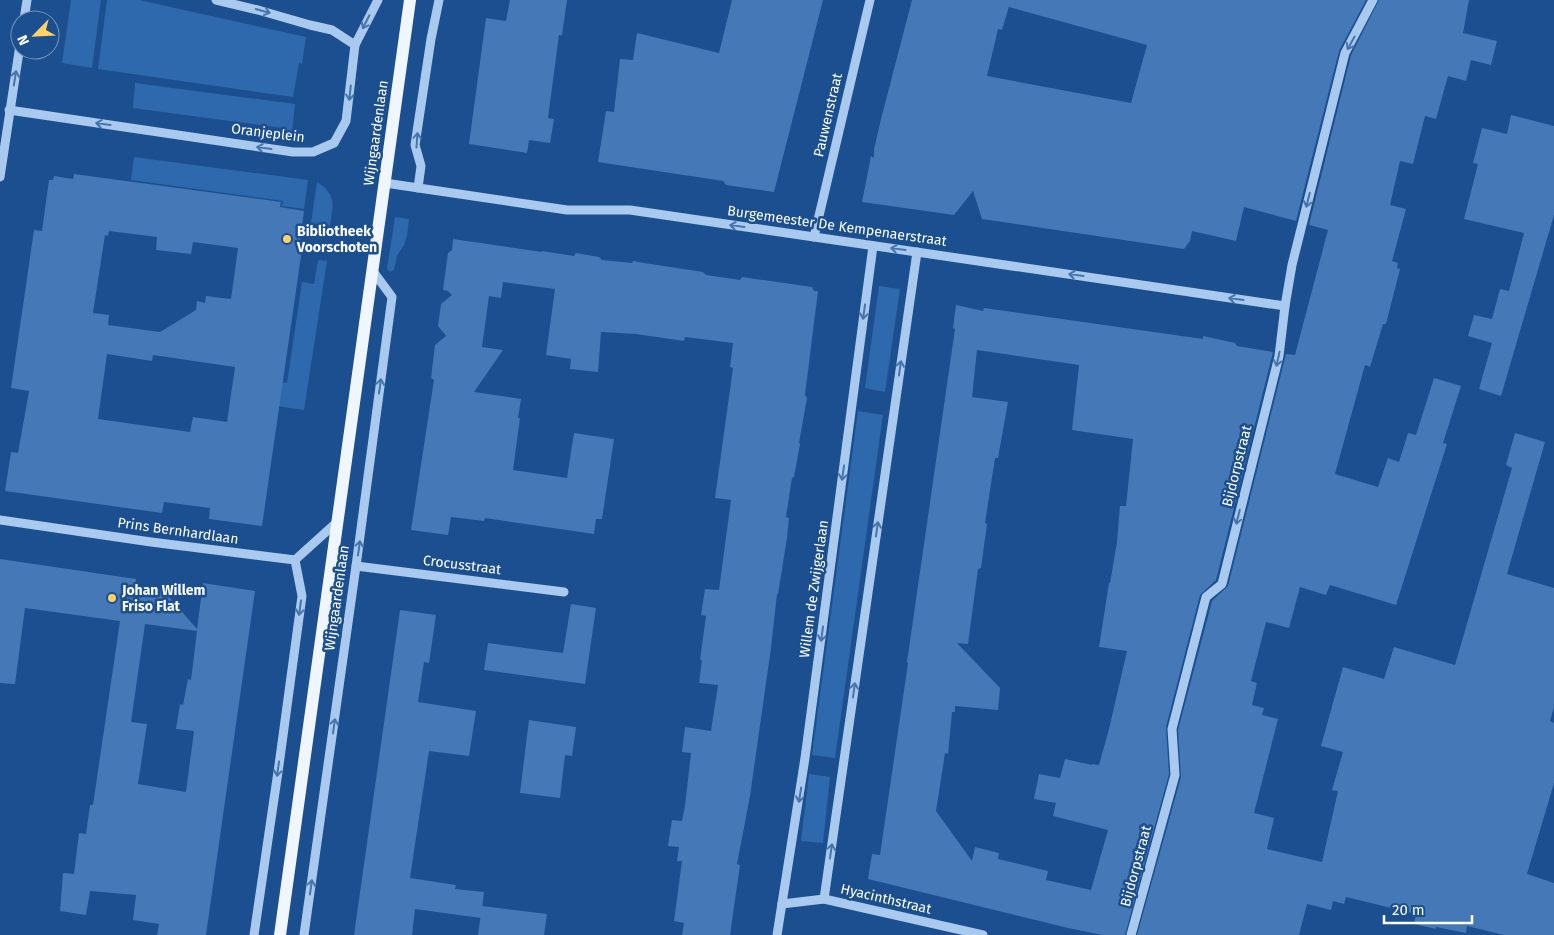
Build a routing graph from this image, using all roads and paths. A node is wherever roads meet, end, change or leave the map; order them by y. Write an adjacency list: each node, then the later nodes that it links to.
1 (216, 0): 7 (street, one-way to 7)
2 (378, 0): 7 (street, one-way to 7)
3 (410, 0): 11 (main road, Wijngaardenlaan)
4 (439, 0): 12 (street, one-way to 4)
5 (870, 0): 13 (street, Pauwenstraat)
6 (1373, 0): 17 (street, Bijdorpstraat, one-way to 17)
7 (355, 45): 9 (street, Oranjeplein, one-way to 9)
8 (17, 60): 9 (street, one-way to 8)
9 (9, 110): 10 (street)
10 (0, 177)
11 (385, 183): 12 (street, Burgemeester De Kempenaerstraat); 16 (main road, Wijngaardenlaan)
12 (418, 188): 13 (street, Burgemeester De Kempenaerstraat, one-way to 12)
13 (814, 237): 14 (street, Burgemeester De Kempenaerstraat)
14 (873, 246): 15 (street, Burgemeester De Kempenaerstraat, one-way to 14); 24 (street, Willem de Zwijgerlaan, one-way to 24)
15 (918, 252): 17 (street, Burgemeester De Kempenaerstraat, one-way to 15); 23 (street, one-way to 15)
16 (372, 270): 19 (main road, Wijngaardenlaan); 21 (street, Wijngaardenlaan, one-way to 16)
17 (1285, 306): 30 (street, Bijdorpstraat, one-way to 30)
18 (0, 520): 20 (street, Prins Bernhardlaan)
19 (337, 522): 20 (street); 26 (main road, Wijngaardenlaan)
20 (295, 560): 25 (street, one-way to 25)
21 (356, 566): 22 (street, Crocusstraat); 27 (street, Wijngaardenlaan, one-way to 21)
22 (564, 592)
23 (824, 899): 24 (street, Hyacinthstraat); 29 (street, Hyacinthstraat)
24 (782, 904): 28 (street, Willem de Zwijgerlaan)
25 (254, 935)
26 (280, 935)
27 (304, 935)
28 (777, 935)
29 (983, 935)
30 (1131, 935)

